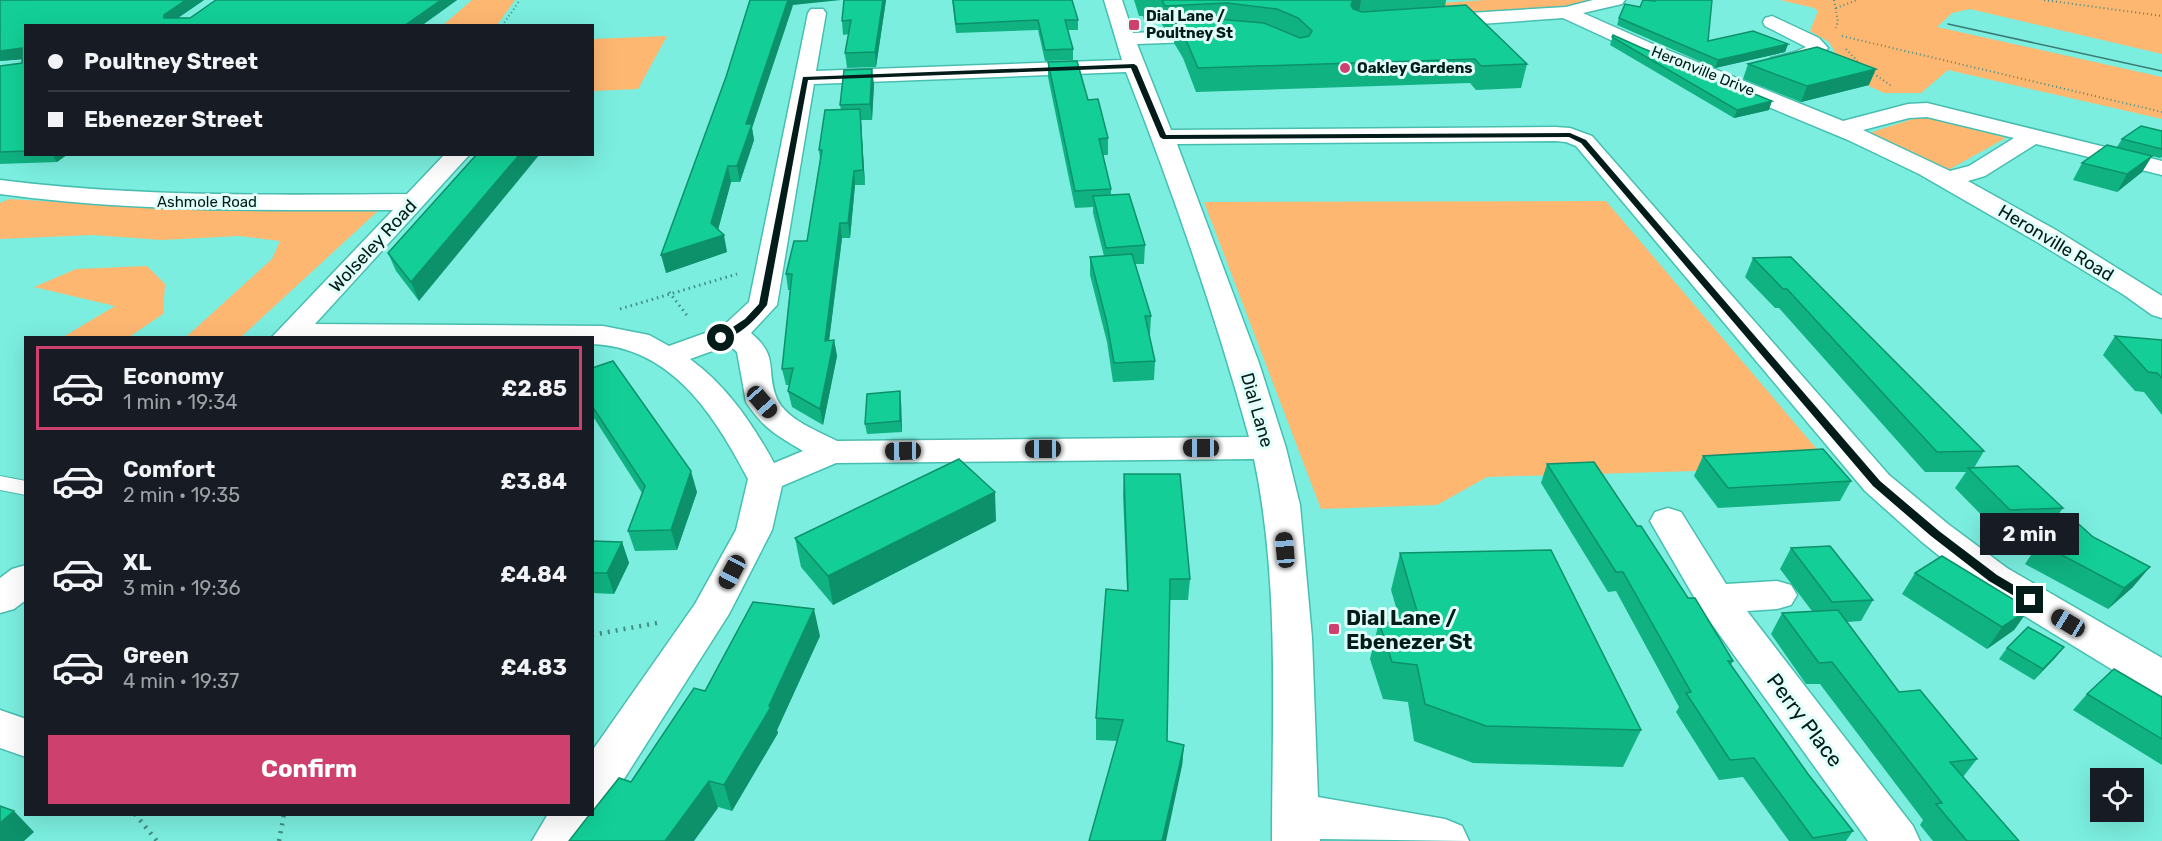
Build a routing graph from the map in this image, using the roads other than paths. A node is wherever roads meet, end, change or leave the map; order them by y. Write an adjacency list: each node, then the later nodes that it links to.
1 (1113, 0): 8 (street, Dial Lane)
2 (1616, 0): 4 (street)
3 (817, 12): 10 (street)
4 (1566, 12): 5 (street); 9 (street, Heronville Drive)
5 (1413, 22)
6 (1772, 22): 9 (street)
7 (1241, 35): 8 (street)
8 (1129, 52): 10 (street); 13 (street, Dial Lane)
9 (1717, 76): 11 (street, Heronville Drive)
10 (805, 78): 20 (street)
11 (1840, 129): 12 (street); 16 (street, Heronville Road)
12 (2033, 136): 15 (street); 16 (street)
13 (1163, 137): 23 (street, Dial Lane); 33 (street)
14 (457, 156): 18 (street, Wolseley Road)
15 (2162, 168)
16 (1948, 179): 19 (street, Heronville Road)
17 (0, 187): 18 (street, Ashmole Road)
18 (414, 202): 21 (street, Wolseley Road)
19 (2162, 309)
20 (733, 333): 22 (street); 24 (street)
21 (289, 335): 22 (street)
22 (667, 357): 25 (street)
23 (1269, 448): 24 (street); 38 (street, Dial Lane)
24 (831, 452): 25 (street)
25 (766, 479): 36 (street)
26 (0, 483): 27 (lane)
27 (24, 488)
28 (1668, 521): 32 (street, Perry Place)
29 (24, 581): 31 (street)
30 (1777, 595): 32 (street)
31 (0, 599)
32 (1715, 599): 41 (street, Perry Place)
33 (2162, 679)
34 (0, 728): 35 (street)
35 (24, 738)
36 (594, 787)
37 (575, 816): 39 (street)
38 (1296, 828): 40 (street)
39 (556, 841)
40 (1445, 841)
41 (1896, 841)

